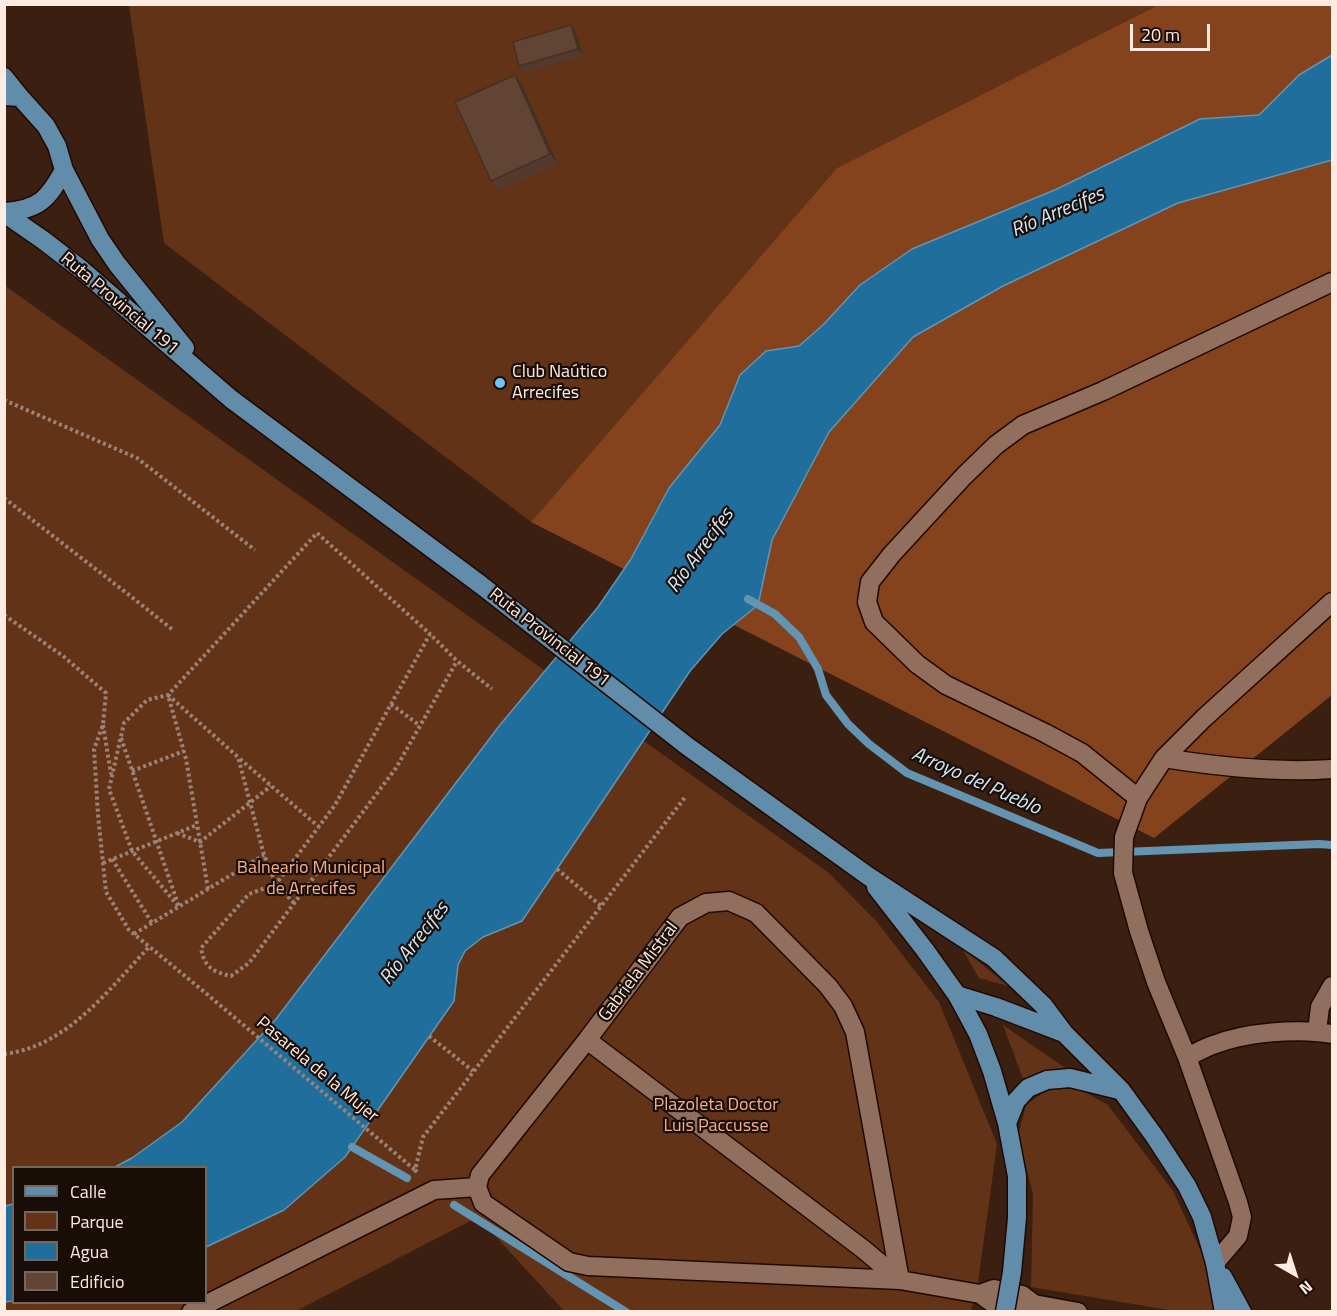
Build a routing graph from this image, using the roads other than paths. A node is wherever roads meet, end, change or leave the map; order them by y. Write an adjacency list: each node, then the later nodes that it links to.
1 (4, 77): 2 (main road)
2 (12, 96): 3 (main road, Ruta Provincial 191)
3 (64, 170): 4 (main road); 6 (main road, Ruta Provincial 191)
4 (4, 213): 6 (main road, Ruta Provincial 191)
5 (1332, 282): 10 (street)
6 (231, 399): 11 (main road, Ruta Provincial 191)
7 (1332, 602): 8 (street)
8 (1164, 758): 9 (street); 10 (street)
9 (1332, 769)
10 (1138, 798): 17 (street)
11 (868, 876): 13 (main road); 15 (main road)
12 (1332, 986): 14 (street)
13 (957, 995): 15 (main road); 19 (main road)
14 (1325, 1033): 17 (street)
15 (1064, 1034): 18 (main road)
16 (587, 1040): 20 (street, Gabriela Mistral); 22 (street); 22 (street, Gabriela Mistral)
17 (1187, 1057): 21 (street)
18 (1121, 1090): 19 (main road); 21 (main road)
19 (1006, 1123): 26 (main road, bridge)
20 (477, 1187): 22 (street); 23 (street)
21 (1215, 1263): 28 (main road); 29 (main road)
22 (900, 1280): 27 (street)
23 (207, 1303)
24 (205, 1304): 25 (street)
25 (191, 1311)
26 (1005, 1311)
27 (1078, 1311)
28 (1224, 1311)
29 (1242, 1311)

